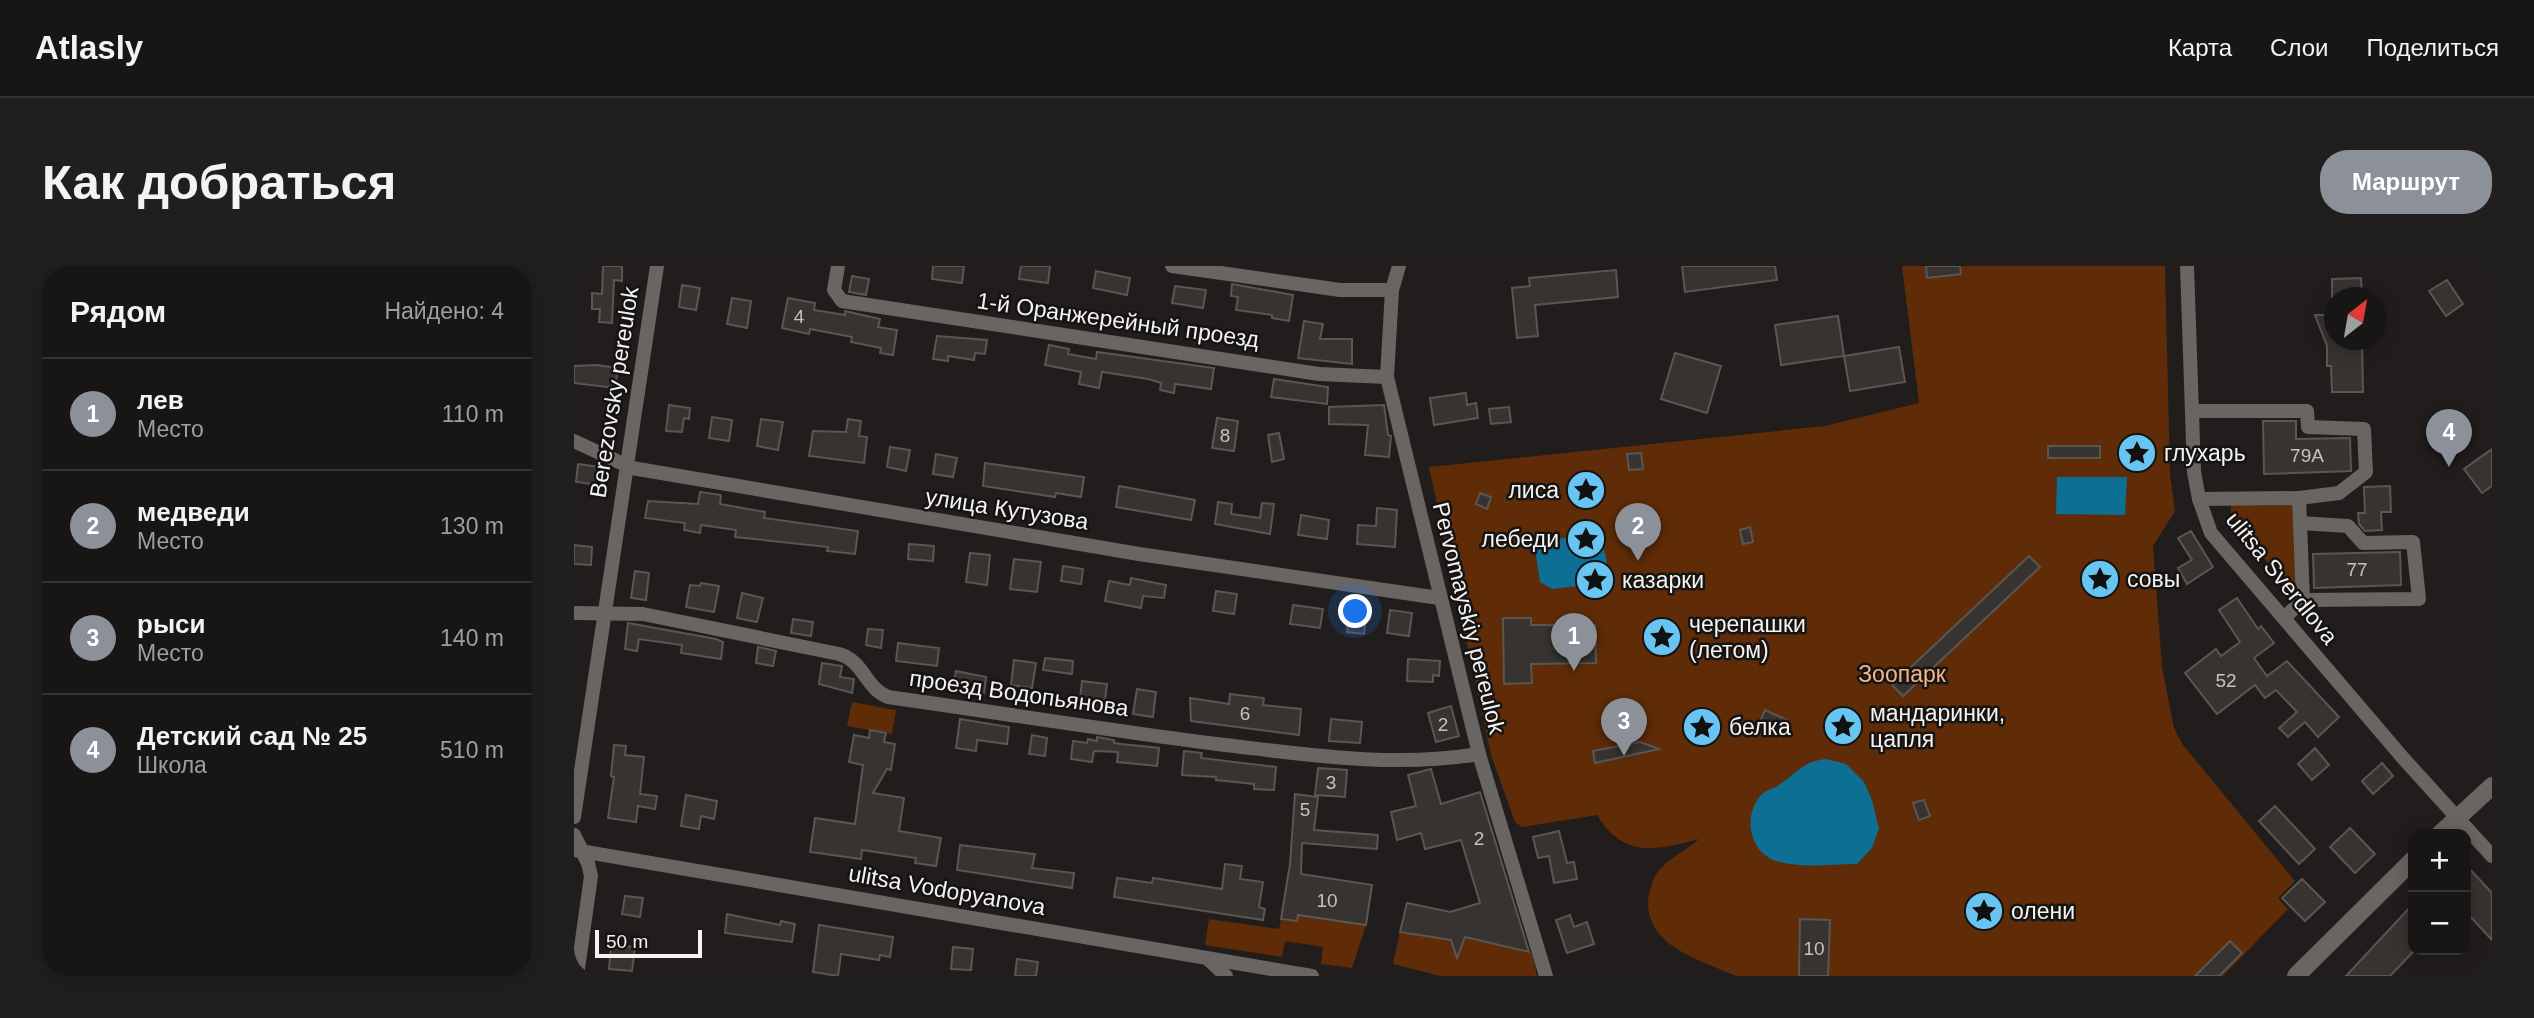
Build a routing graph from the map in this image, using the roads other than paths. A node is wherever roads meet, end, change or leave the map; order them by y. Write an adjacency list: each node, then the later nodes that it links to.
1 (657, 266): 10 (street, Berezovsky pereulok)
2 (838, 266): 7 (street, 1-й Оранжерейный проезд)
3 (1172, 266): 6 (street)
4 (1399, 266): 6 (street, Pervomayskiy pereulok)
5 (2187, 266): 8 (street, ulitsa Sverdlova)
6 (1392, 290): 7 (street, Pervomayskiy pereulok)
7 (1387, 377): 14 (street, Pervomayskiy pereulok)
8 (2192, 411): 11 (street); 12 (street, ulitsa Sverdlova)
9 (574, 441): 10 (street, улица Кутузова)
10 (625, 466): 14 (street, улица Кутузова); 17 (street, Berezovsky pereulok)
11 (2299, 498): 12 (street); 13 (street)
12 (2199, 499): 18 (street, ulitsa Sverdlova)
13 (2300, 523): 15 (street); 15 (street)
14 (1439, 598): 19 (street, Pervomayskiy pereulok)
15 (2302, 600): 18 (street)
16 (574, 613): 17 (street, проезд Водопьянова)
17 (603, 614): 19 (street, проезд Водопьянова); 21 (street, Berezovsky pereulok)
18 (2284, 618): 22 (street, ulitsa Sverdlova)
19 (1479, 754): 32 (street, Pervomayskiy pereulok)
20 (2492, 786): 22 (street)
21 (574, 817)
22 (2456, 817): 23 (street); 26 (street, ulitsa Sverdlova)
23 (2445, 829)
24 (574, 835): 25 (street)
25 (578, 850): 28 (street, ulitsa Vodopyanova); 29 (street)
26 (2492, 856)
27 (2408, 865): 33 (street)
28 (1205, 958): 30 (street); 31 (street, ulitsa Vodopyanova)
29 (578, 976)
30 (1226, 976)
31 (1312, 976)
32 (1546, 976)
33 (2295, 976)

